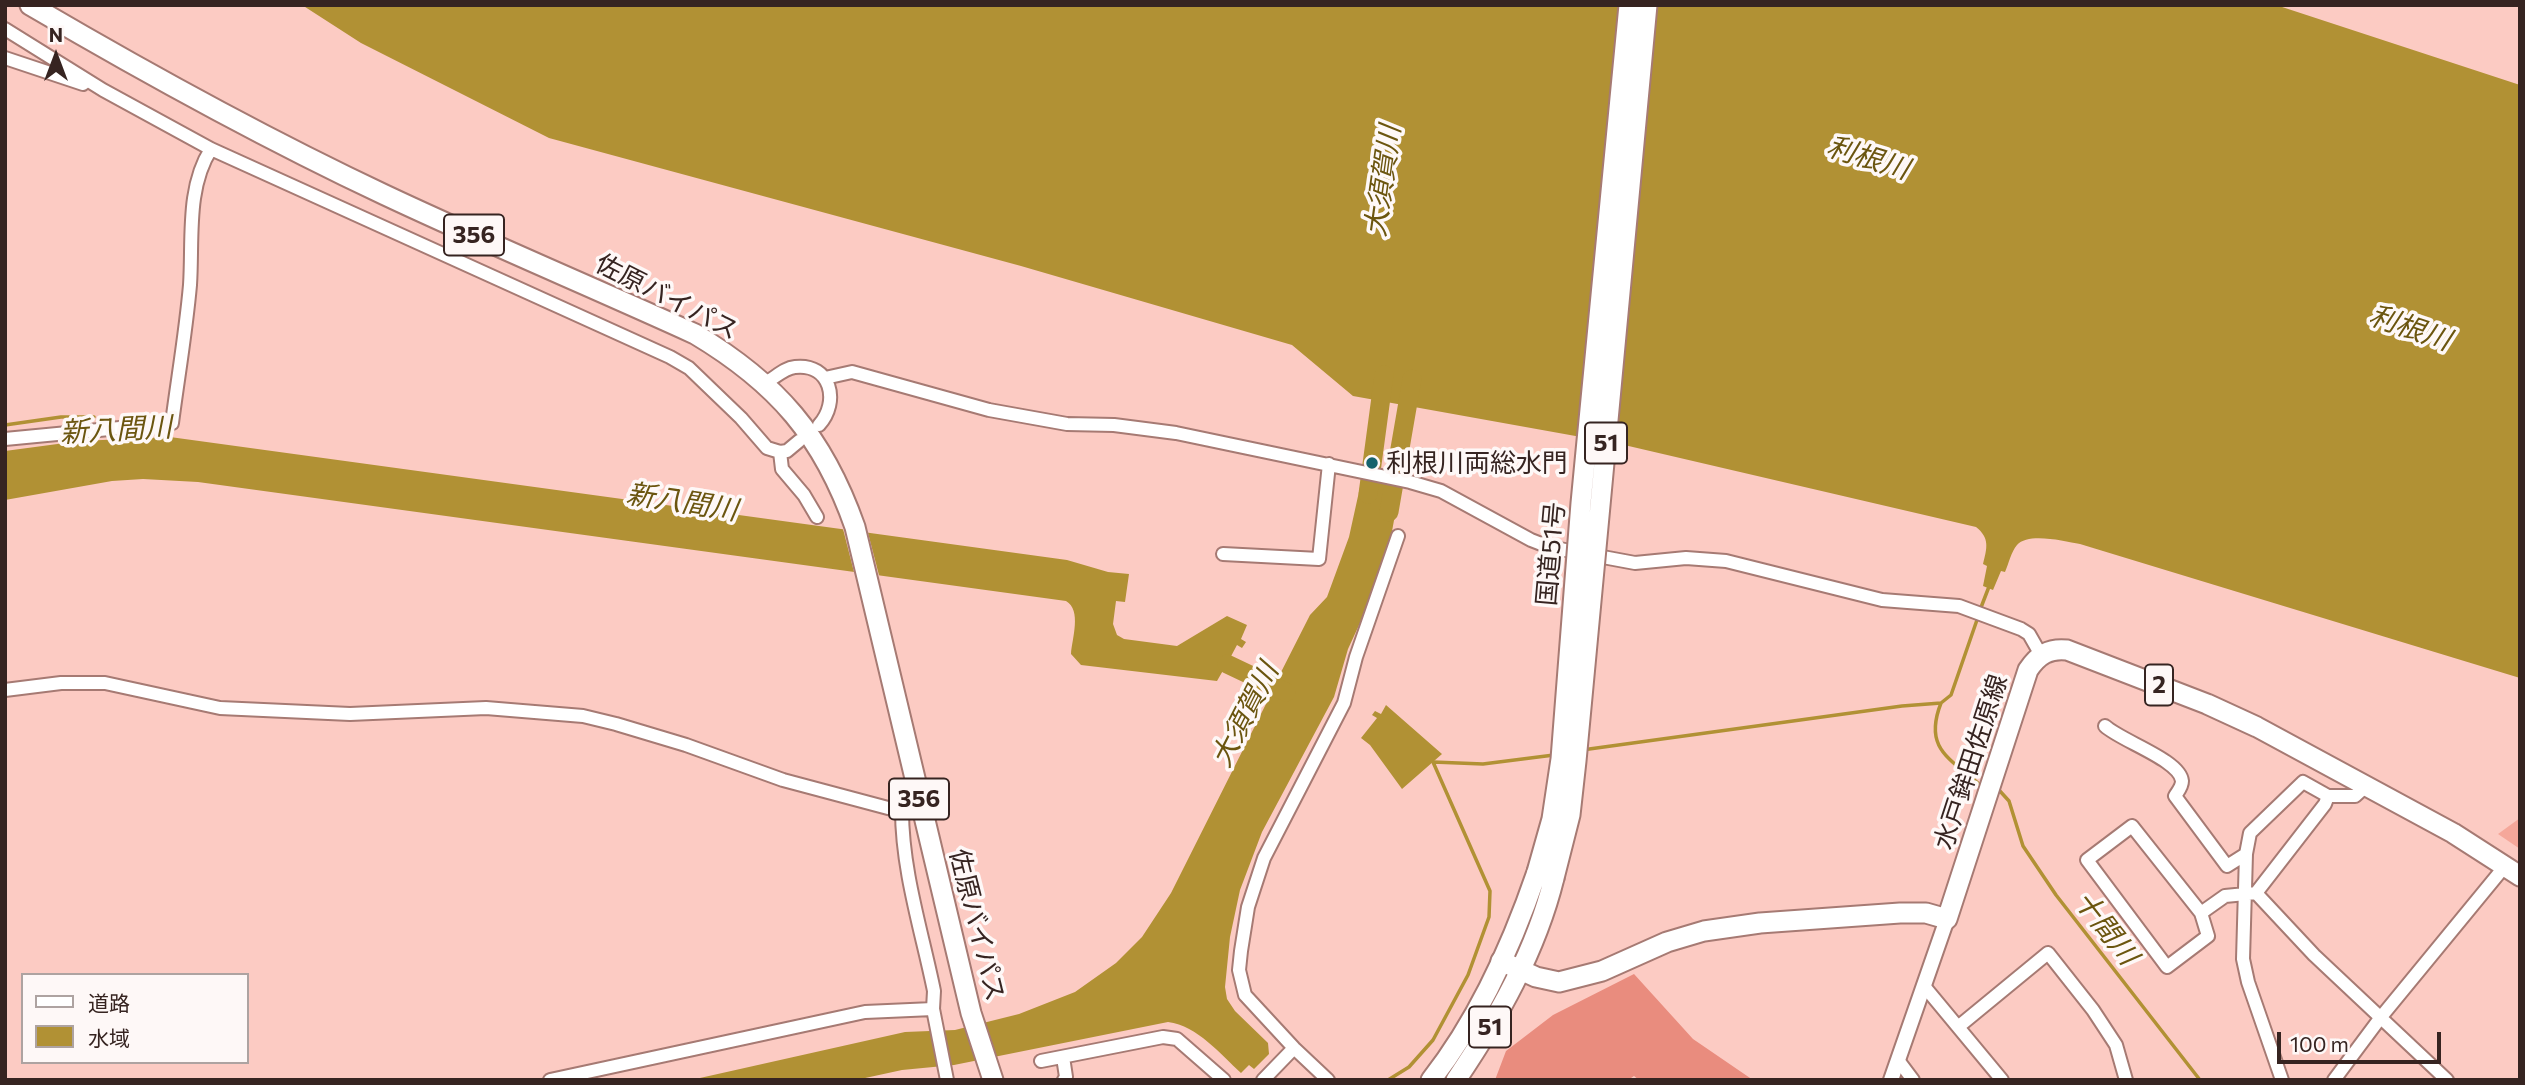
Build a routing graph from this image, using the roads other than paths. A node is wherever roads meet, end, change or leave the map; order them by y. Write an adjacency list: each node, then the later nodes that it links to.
1 (30, 5): 9 (main road, 佐原バイパス / 356)
2 (1629, 5): 26 (main road, 国道51号 / 51, bridge)
3 (1647, 5): 26 (main road, 国道51号 / 51, bridge)
4 (5, 30): 6 (street)
5 (5, 58): 6 (street)
6 (103, 90): 7 (street)
7 (211, 149): 11 (street); 13 (street)
8 (825, 377): 9 (street); 10 (street); 14 (street)
9 (765, 383): 23 (main road, 佐原バイパス / 356)
10 (819, 425)
11 (5, 439)
12 (799, 441): 13 (street)
13 (779, 452): 15 (street)
14 (1329, 464): 17 (street); 18 (street)
15 (817, 517)
16 (1398, 536): 36 (street)
17 (1223, 554)
18 (2041, 655): 21 (main road, 水戸鉾田佐原線 / 2); 29 (main road, 水戸鉾田佐原線)
19 (5, 690): 23 (street)
20 (2105, 726): 24 (street)
21 (2366, 786): 22 (street); 25 (main road, 水戸鉾田佐原線 / 2)
22 (2328, 796): 24 (street); 27 (street)
23 (920, 805): 33 (street); 40 (main road, 佐原バイパス / 356)
24 (2246, 854): 27 (street)
25 (2512, 871): 34 (street)
26 (1546, 875): 30 (main road, 国道51号 / 51); 31 (main road, 国道51号 / 51)
27 (2250, 893): 28 (street); 34 (street); 52 (street)
28 (2201, 914): 28 (street)
29 (1947, 919): 31 (main road); 32 (street)
30 (1500, 961): 31 (main road); 41 (main road, 国道51号 / 51)
31 (1520, 972): 41 (main road, 国道51号 / 51)
32 (1924, 986): 35 (street); 38 (street)
33 (934, 1013): 42 (street); 43 (street)
34 (2381, 1017): 53 (street); 54 (street)
35 (1958, 1027): 50 (street); 51 (street)
36 (1294, 1048): 46 (street); 47 (street)
37 (1063, 1057): 39 (street); 44 (street); 45 (street)
38 (1898, 1060): 48 (street); 49 (street)
39 (1041, 1061)
40 (991, 1075)
41 (1439, 1077)
42 (550, 1080)
43 (947, 1080)
44 (1064, 1080)
45 (1224, 1080)
46 (1263, 1080)
47 (1328, 1080)
48 (1891, 1080)
49 (1913, 1080)
50 (2002, 1080)
51 (2126, 1080)
52 (2282, 1080)
53 (2334, 1080)
54 (2447, 1080)

